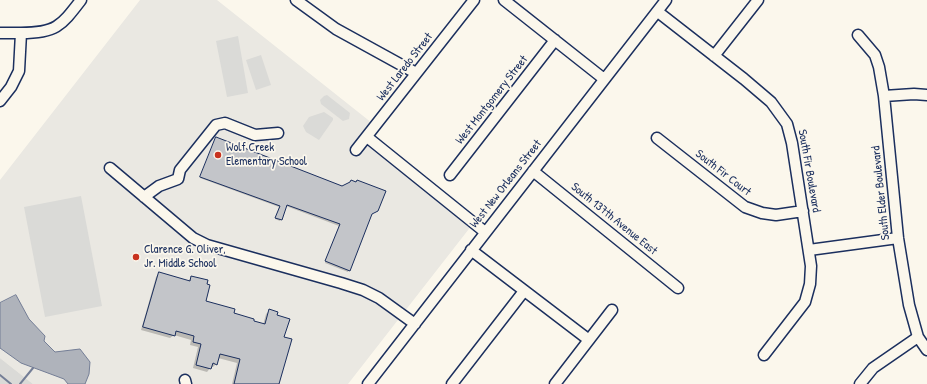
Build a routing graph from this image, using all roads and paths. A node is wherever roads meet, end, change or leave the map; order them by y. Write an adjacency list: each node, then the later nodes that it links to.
1 (80, 0): 8 (street)
2 (296, 0): 12 (street)
3 (474, 0): 12 (street, West Laredo Street)
4 (504, 0): 10 (street)
5 (758, 0): 11 (street)
6 (659, 4): 11 (street, South Fir Boulevard); 13 (street, West New Orleans Street)
7 (0, 33): 8 (street)
8 (22, 33): 16 (street)
9 (858, 35): 15 (street, South Elder Boulevard)
10 (555, 40): 13 (street); 23 (street, West Montgomery Street)
11 (714, 56): 25 (street, South Fir Boulevard)
12 (416, 73): 18 (street, West Laredo Street)
13 (604, 79): 22 (street, West New Orleans Street)
14 (927, 95): 15 (street)
15 (884, 96): 27 (street, South Elder Boulevard)
16 (0, 101)
17 (278, 133): 24 (street)
18 (367, 137): 20 (street, West Laredo Street); 26 (street)
19 (657, 138): 25 (street, South Fir Court)
20 (356, 150)
21 (110, 168): 24 (street)
22 (533, 170): 26 (street, West New Orleans Street); 30 (street, South 137th Avenue East)
23 (450, 175)
24 (144, 197): 33 (street)
25 (803, 211): 29 (street, South Fir Boulevard)
26 (485, 232): 28 (street, West New Orleans Street)
27 (898, 238): 29 (street); 34 (street, South Elder Boulevard)
28 (471, 250): 31 (street); 33 (street, West New Orleans Street)
29 (809, 250): 37 (street, South Fir Boulevard)
30 (678, 288)
31 (524, 291): 35 (street); 39 (street)
32 (612, 310): 35 (street)
33 (415, 324): 38 (street, West New Orleans Street)
34 (918, 337): 36 (street, South Elder Boulevard); 41 (street)
35 (589, 340): 40 (street)
36 (927, 350)
37 (764, 356)
38 (368, 384)
39 (452, 384)
40 (555, 384)
41 (860, 384)

